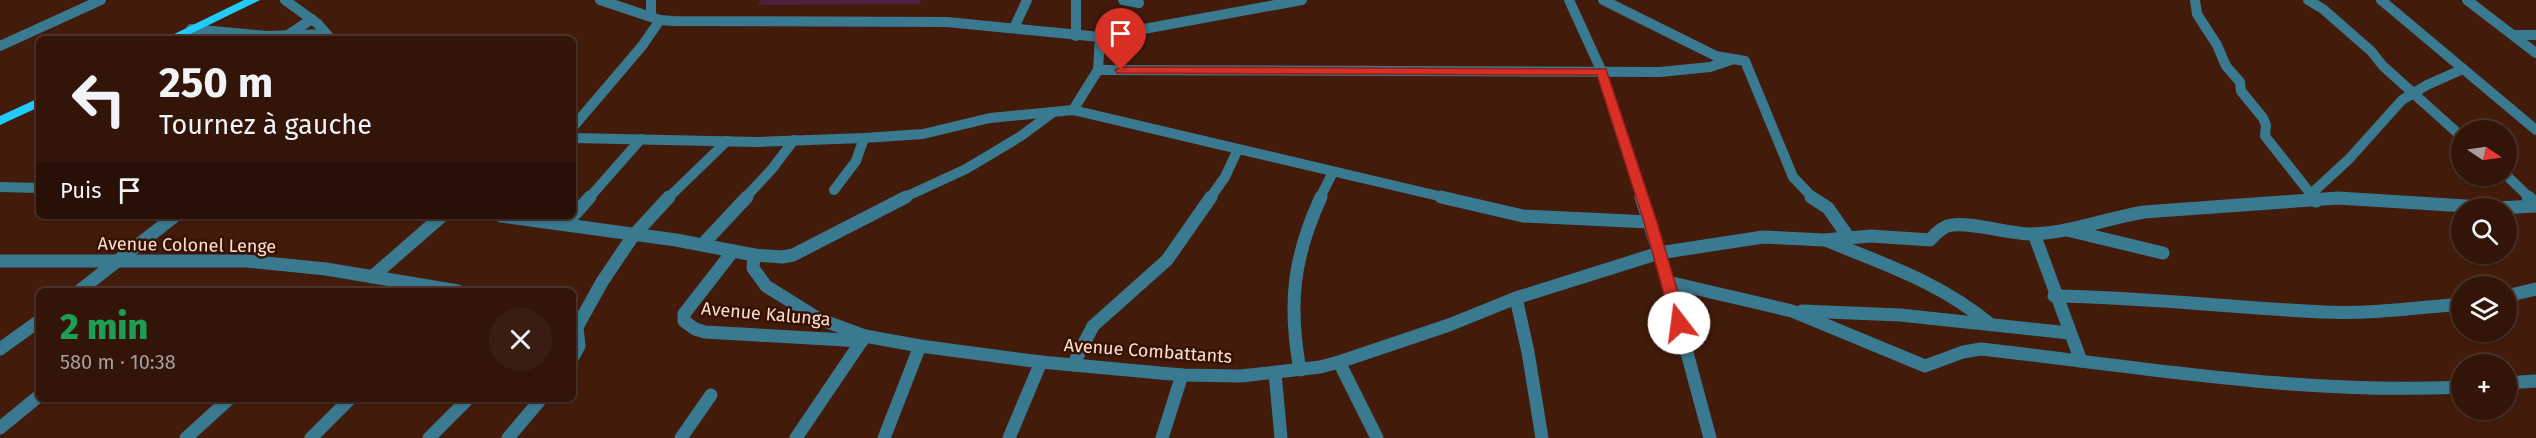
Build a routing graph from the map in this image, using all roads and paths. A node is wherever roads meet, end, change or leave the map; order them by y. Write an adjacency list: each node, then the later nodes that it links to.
1 (100, 0): 29 (street)
2 (254, 0): 20 (main road)
3 (285, 0): 18 (street)
4 (600, 0): 17 (street)
5 (651, 0): 17 (street)
6 (1027, 0): 19 (street)
7 (1076, 0): 27 (street)
8 (1123, 0): 16 (street)
9 (1302, 0): 28 (street)
10 (1569, 0): 34 (street)
11 (1603, 0): 31 (street)
12 (2195, 0): 54 (street)
13 (2308, 0): 35 (street)
14 (2380, 0): 32 (street)
15 (2467, 0): 21 (street)
16 (1139, 3)
17 (655, 18): 19 (street); 40 (street)
18 (312, 19): 25 (street); 26 (street)
19 (1014, 27): 27 (street)
20 (191, 29): 23 (main road); 24 (street)
21 (2513, 35): 22 (street); 30 (street)
22 (2536, 35)
23 (177, 36)
24 (266, 36)
25 (286, 36)
26 (329, 36)
27 (1076, 36): 28 (street)
28 (1100, 37): 33 (street)
29 (0, 46)
30 (2536, 52)
31 (1739, 60): 34 (street); 66 (street)
32 (2463, 69): 35 (street); 42 (street)
33 (1098, 70): 34 (street); 37 (street)
34 (1602, 72): 61 (street)
35 (2414, 93): 41 (street); 54 (street)
36 (36, 103): 39 (main road)
37 (1073, 110): 38 (street); 48 (street)
38 (1053, 112): 44 (street); 72 (street)
39 (0, 121)
40 (576, 123)
41 (2451, 127)
42 (2536, 130)
43 (576, 138): 45 (street)
44 (864, 138): 46 (street); 53 (street)
45 (641, 139): 47 (street); 56 (street)
46 (794, 140): 47 (street); 68 (street)
47 (727, 141): 65 (street)
48 (1238, 149): 49 (street); 96 (street)
49 (1333, 172): 61 (street); 97 (street)
50 (2517, 186): 55 (street)
51 (0, 187): 52 (street)
52 (36, 188)
53 (834, 190)
54 (2313, 198): 55 (street); 63 (street)
55 (2536, 205)
56 (576, 213)
57 (171, 219): 73 (street)
58 (439, 219): 75 (street)
59 (525, 219): 62 (street)
60 (570, 219): 62 (street)
61 (1650, 222): 70 (street)
62 (566, 224): 65 (street)
63 (2066, 230): 64 (street, Avenue Combattants); 71 (street)
64 (2034, 234): 66 (street, Avenue Combattants); 81 (street)
65 (633, 236): 68 (street); 84 (street)
66 (1848, 238): 67 (street, Avenue Combattants)
67 (1824, 240): 70 (street, Avenue Combattants); 87 (street)
68 (702, 245): 69 (street)
69 (733, 251): 72 (street); 89 (street, Avenue Kalunga)
70 (1659, 253): 76 (street); 82 (street, Avenue Combattants)
71 (2163, 253)
72 (754, 255): 89 (street, Avenue Combattants)
73 (120, 260): 74 (street, Avenue Colonel Lenge); 75 (street, Avenue Colonel Lenge); 77 (street)
74 (0, 261)
75 (372, 278): 78 (street, Avenue Colonel Lenge)
76 (1668, 282): 85 (street); 122 (street)
77 (83, 288)
78 (438, 288)
79 (2536, 289): 80 (street)
80 (2517, 293)
81 (2054, 296): 83 (street); 88 (street)
82 (1516, 298): 94 (street, Avenue Combattants); 121 (street)
83 (2451, 305)
84 (579, 310): 92 (street)
85 (1792, 311): 87 (street); 95 (street)
86 (36, 323): 90 (street)
87 (1990, 324): 88 (street)
88 (2069, 333): 95 (street)
89 (864, 339): 91 (street, Avenue Combattants); 115 (street)
90 (2, 345)
91 (920, 346): 93 (street, Avenue Combattants); 116 (street)
92 (576, 352)
93 (1041, 362): 96 (street, Avenue Combattants); 117 (street)
94 (1339, 362): 97 (street, Avenue Combattants); 120 (street)
95 (2080, 362): 102 (street)
96 (1073, 365): 99 (street, Avenue Combattants)
97 (1300, 370): 98 (street, Avenue Combattants)
98 (1275, 373): 99 (street, Avenue Combattants); 119 (street)
99 (1182, 375): 118 (street)
100 (2536, 381): 101 (street)
101 (2517, 382)
102 (2451, 388)
103 (711, 395): 114 (street)
104 (36, 398): 109 (street)
105 (226, 402): 110 (street)
106 (347, 402): 111 (street)
107 (465, 402): 112 (street)
108 (538, 402): 113 (street)
109 (0, 428)
110 (186, 438)
111 (311, 438)
112 (429, 438)
113 (508, 438)
114 (681, 438)
115 (796, 438)
116 (884, 438)
117 (1009, 438)
118 (1162, 438)
119 (1281, 438)
120 (1377, 438)
121 (1542, 438)
122 (1710, 438)

